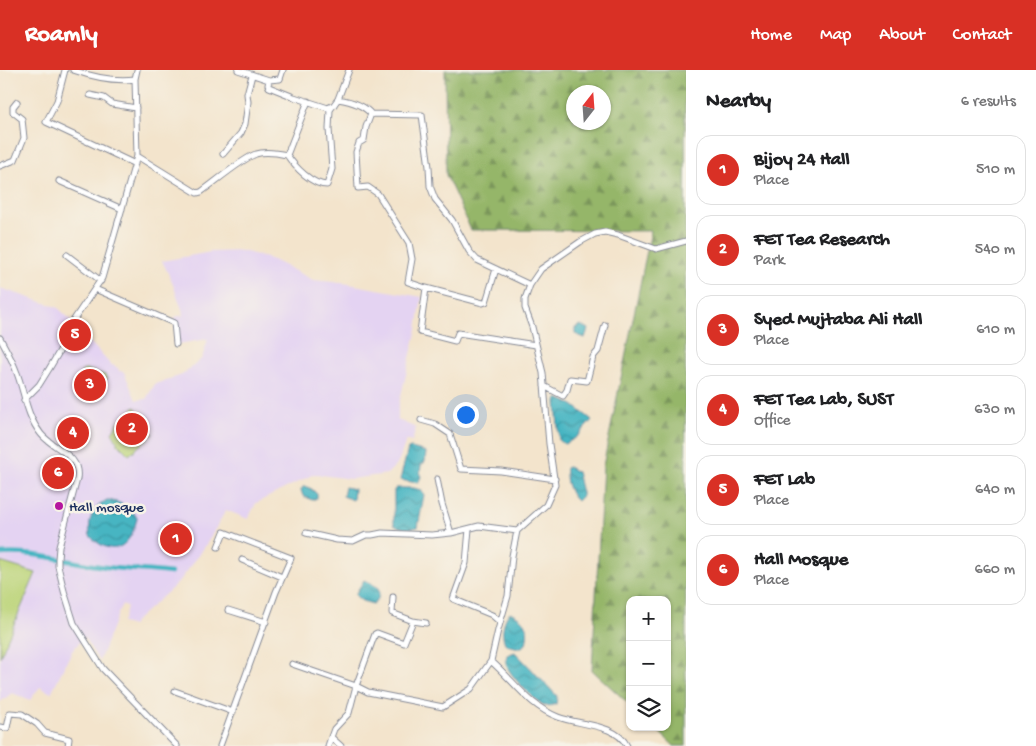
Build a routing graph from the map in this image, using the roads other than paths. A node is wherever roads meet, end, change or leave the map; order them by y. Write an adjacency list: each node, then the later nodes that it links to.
1 (65, 70): 20 (street)
2 (73, 70): 8 (street)
3 (137, 70): 8 (street)
4 (238, 70): 7 (street)
5 (284, 70): 9 (street)
6 (349, 70): 11 (street)
7 (252, 76): 9 (street); 17 (street)
8 (135, 79): 15 (street)
9 (269, 80): 12 (street)
10 (90, 95): 15 (street)
11 (338, 99): 14 (street); 16 (street)
12 (308, 101): 14 (street); 18 (street)
13 (17, 102): 21 (street)
14 (334, 105): 18 (street)
15 (136, 108): 19 (street)
16 (371, 114): 26 (street); 29 (street)
17 (223, 154)
18 (287, 155): 19 (street)
19 (137, 156): 20 (street)
20 (135, 164): 23 (street)
21 (0, 166)
22 (59, 181): 23 (street)
23 (122, 209): 27 (street)
24 (686, 241): 28 (street)
25 (67, 256): 27 (street)
26 (496, 268): 28 (street); 29 (street)
27 (100, 281): 30 (street)
28 (530, 286): 34 (street)
29 (426, 288): 34 (street)
30 (95, 289): 33 (street); 36 (street)
31 (605, 325): 35 (street)
32 (0, 338): 36 (street)
33 (176, 344)
34 (536, 345): 35 (street)
35 (544, 386): 39 (street)
36 (24, 400): 61 (street)
37 (421, 420): 39 (street)
38 (437, 479): 43 (street)
39 (555, 479): 41 (street)
40 (469, 529): 41 (street); 43 (street); 51 (street)
41 (517, 531): 51 (street)
42 (306, 533): 43 (street)
43 (451, 533)
44 (218, 547): 46 (street)
45 (242, 560): 46 (street)
46 (282, 577): 50 (street)
47 (392, 598): 49 (street)
48 (228, 610): 50 (street)
49 (413, 621): 52 (street); 55 (street)
50 (266, 622): 57 (street)
51 (500, 622): 53 (street)
52 (426, 623)
53 (491, 661): 55 (street); 65 (street)
54 (292, 664): 55 (street)
55 (356, 686): 59 (street)
56 (175, 690): 57 (street)
57 (233, 712): 62 (street)
58 (0, 726): 60 (street)
59 (331, 737): 63 (street); 64 (street)
60 (68, 746)
61 (177, 746)
62 (220, 746)
63 (328, 746)
64 (340, 746)
65 (627, 746)

